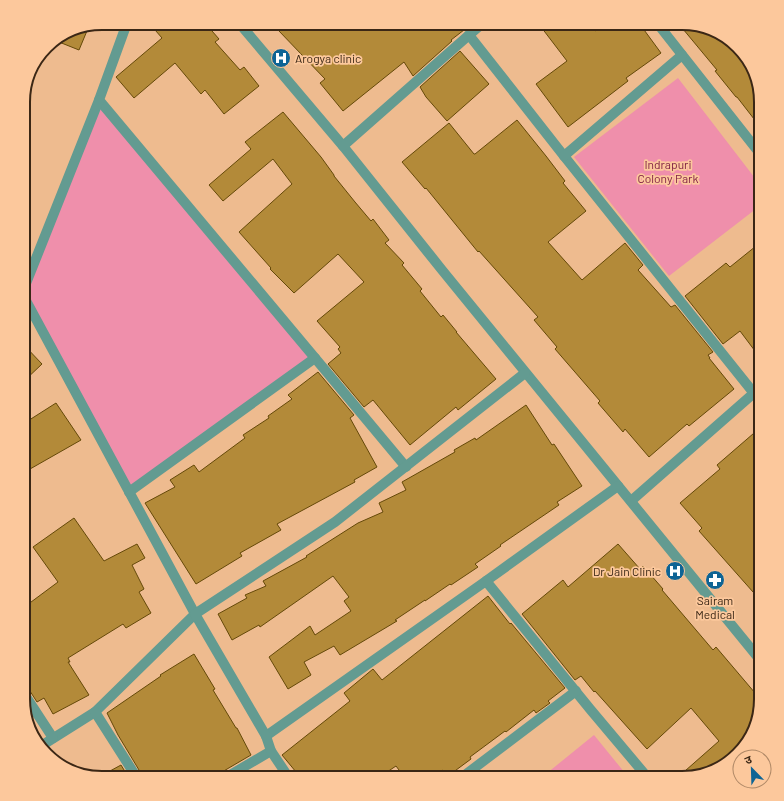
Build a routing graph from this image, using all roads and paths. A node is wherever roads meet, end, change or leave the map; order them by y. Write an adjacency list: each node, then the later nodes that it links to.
1 (125, 30): 7 (street)
2 (248, 30): 8 (street)
3 (474, 30): 5 (street)
4 (662, 30): 6 (street)
5 (469, 34): 8 (street); 10 (street)
6 (682, 55): 9 (street); 10 (street)
7 (100, 100): 11 (street); 13 (street)
8 (343, 146): 14 (street)
9 (754, 146)
10 (564, 156): 15 (street)
11 (30, 274)
12 (30, 308): 18 (street)
13 (316, 358): 16 (street); 18 (street)
14 (525, 373): 16 (street); 17 (street)
15 (754, 393): 19 (street)
16 (406, 467): 21 (street)
17 (618, 486): 19 (street); 20 (street)
18 (129, 492): 21 (street)
19 (631, 502): 22 (street)
20 (486, 581): 23 (street); 26 (street)
21 (195, 614): 25 (street); 26 (street)
22 (754, 652)
23 (576, 691): 33 (street); 34 (street)
24 (30, 703): 27 (street)
25 (96, 712): 27 (street); 30 (street)
26 (266, 736): 29 (street)
27 (54, 738): 28 (street)
28 (45, 743)
29 (272, 751): 31 (street); 32 (street)
30 (133, 771)
31 (237, 771)
32 (285, 771)
33 (471, 771)
34 (642, 771)

